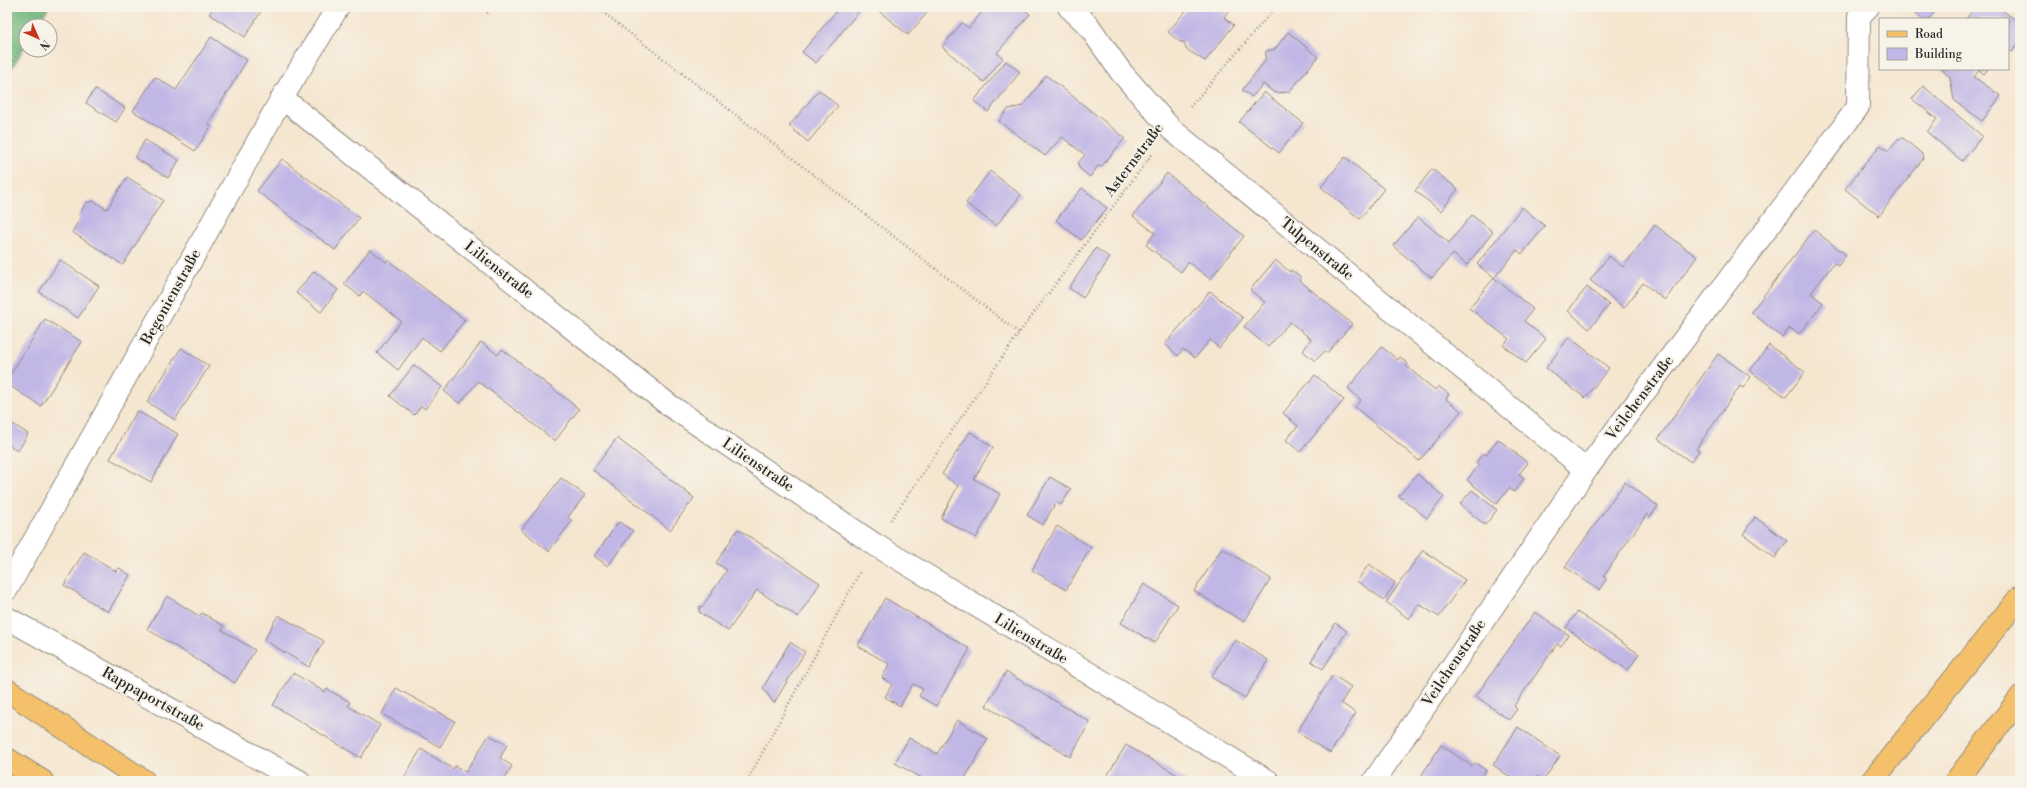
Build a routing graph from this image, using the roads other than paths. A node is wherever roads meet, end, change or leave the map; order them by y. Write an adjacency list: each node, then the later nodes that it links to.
1 (338, 7): 4 (street, Begonienstraße)
2 (1069, 7): 5 (street, Tulpenstraße)
3 (1860, 10): 5 (street, Veilchenstraße)
4 (282, 98): 6 (street, Begonienstraße); 15 (street, Lilienstraße)
5 (1586, 470): 16 (street, Veilchenstraße)
6 (7, 589)
7 (2020, 597): 17 (main road)
8 (7, 618): 14 (street, Rappaportstraße)
9 (7, 690): 13 (main road)
10 (2020, 698): 18 (main road)
11 (7, 759): 12 (main road)
12 (42, 781)
13 (144, 781)
14 (299, 781)
15 (1268, 781)
16 (1374, 781)
17 (1872, 781)
18 (1956, 781)

